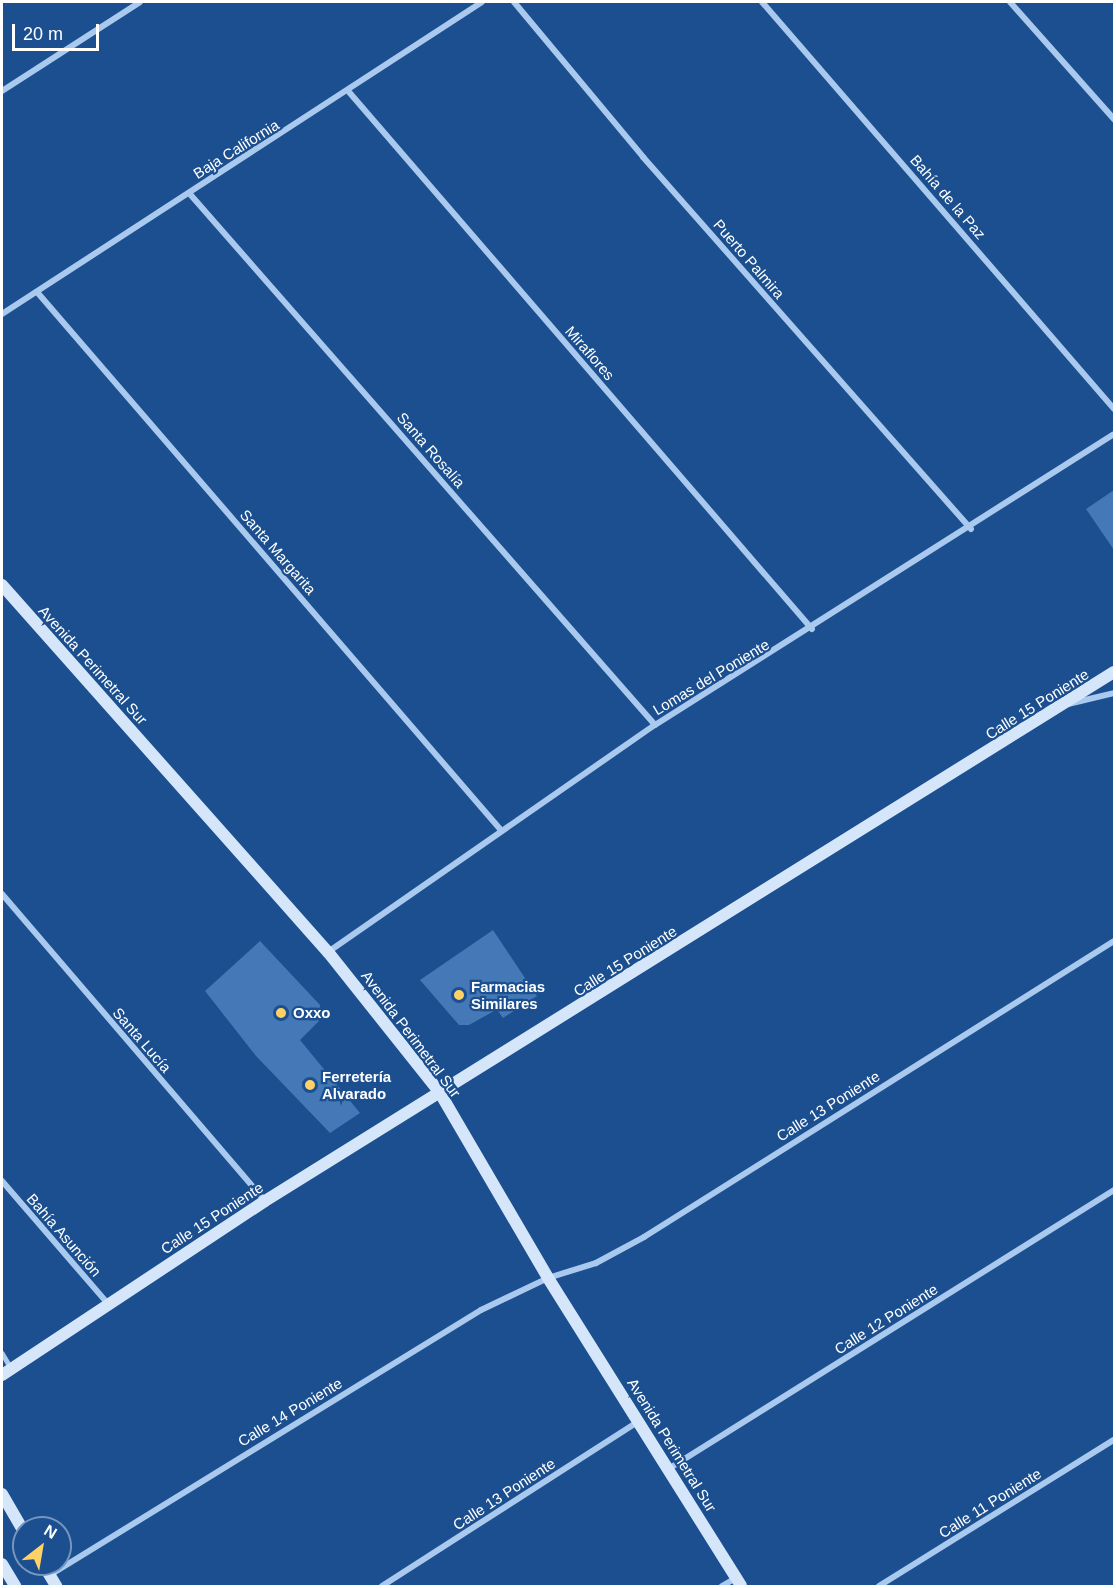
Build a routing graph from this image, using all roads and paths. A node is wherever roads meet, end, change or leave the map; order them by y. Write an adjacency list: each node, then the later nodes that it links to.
1 (140, 2): 6 (street)
2 (482, 2): 7 (street, Baja California)
3 (514, 2): 14 (street, Puerto Palmira)
4 (762, 2): 12 (street, Bahía de la Paz)
5 (1010, 2): 8 (street)
6 (2, 91)
7 (349, 92): 9 (street, Baja California); 16 (street, Miraflores)
8 (1114, 119)
9 (189, 193): 10 (street, Baja California); 20 (street, Santa Rosalía)
10 (36, 292): 11 (street, Baja California); 21 (street, Santa Margarita)
11 (2, 314)
12 (1114, 409)
13 (1114, 434): 14 (street, Lomas del Poniente)
14 (970, 529): 16 (street, Lomas del Poniente)
15 (2, 585): 24 (street, Avenida Perimetral Sur)
16 (812, 629): 20 (street, Lomas del Poniente)
17 (1114, 672): 19 (street, Calle 15 Poniente)
18 (1114, 693): 19 (street)
19 (1066, 705): 25 (street, Calle 15 Poniente)
20 (655, 725): 21 (street, Lomas del Poniente)
21 (500, 829): 24 (street, Lomas del Poniente)
22 (2, 894): 28 (street, Santa Lucía)
23 (1114, 941): 29 (street, Calle 13 Poniente)
24 (328, 952): 25 (street, Avenida Perimetral Sur)
25 (440, 1093): 28 (street, Calle 15 Poniente); 29 (street, Avenida Perimetral Sur)
26 (2, 1181): 30 (street, Bahía Asunción)
27 (1114, 1190): 35 (street, Calle 12 Poniente)
28 (265, 1201): 30 (street, Calle 15 Poniente)
29 (548, 1278): 33 (street, Avenida Perimetral Sur); 39 (street, Calle 14 Poniente)
30 (108, 1304): 32 (street, Calle 15 Poniente)
31 (2, 1353): 32 (lane)
32 (6, 1372)
33 (639, 1421): 35 (street, Avenida Perimetral Sur); 42 (street, Calle 13 Poniente)
34 (1114, 1440): 44 (street, Calle 11 Poniente)
35 (670, 1468): 40 (street, Avenida Perimetral Sur)
36 (2, 1494): 37 (street)
37 (15, 1516)
38 (2, 1564): 41 (street)
39 (53, 1581)
40 (738, 1582): 43 (street)
41 (15, 1587)
42 (382, 1587)
43 (722, 1587)
44 (879, 1587)

